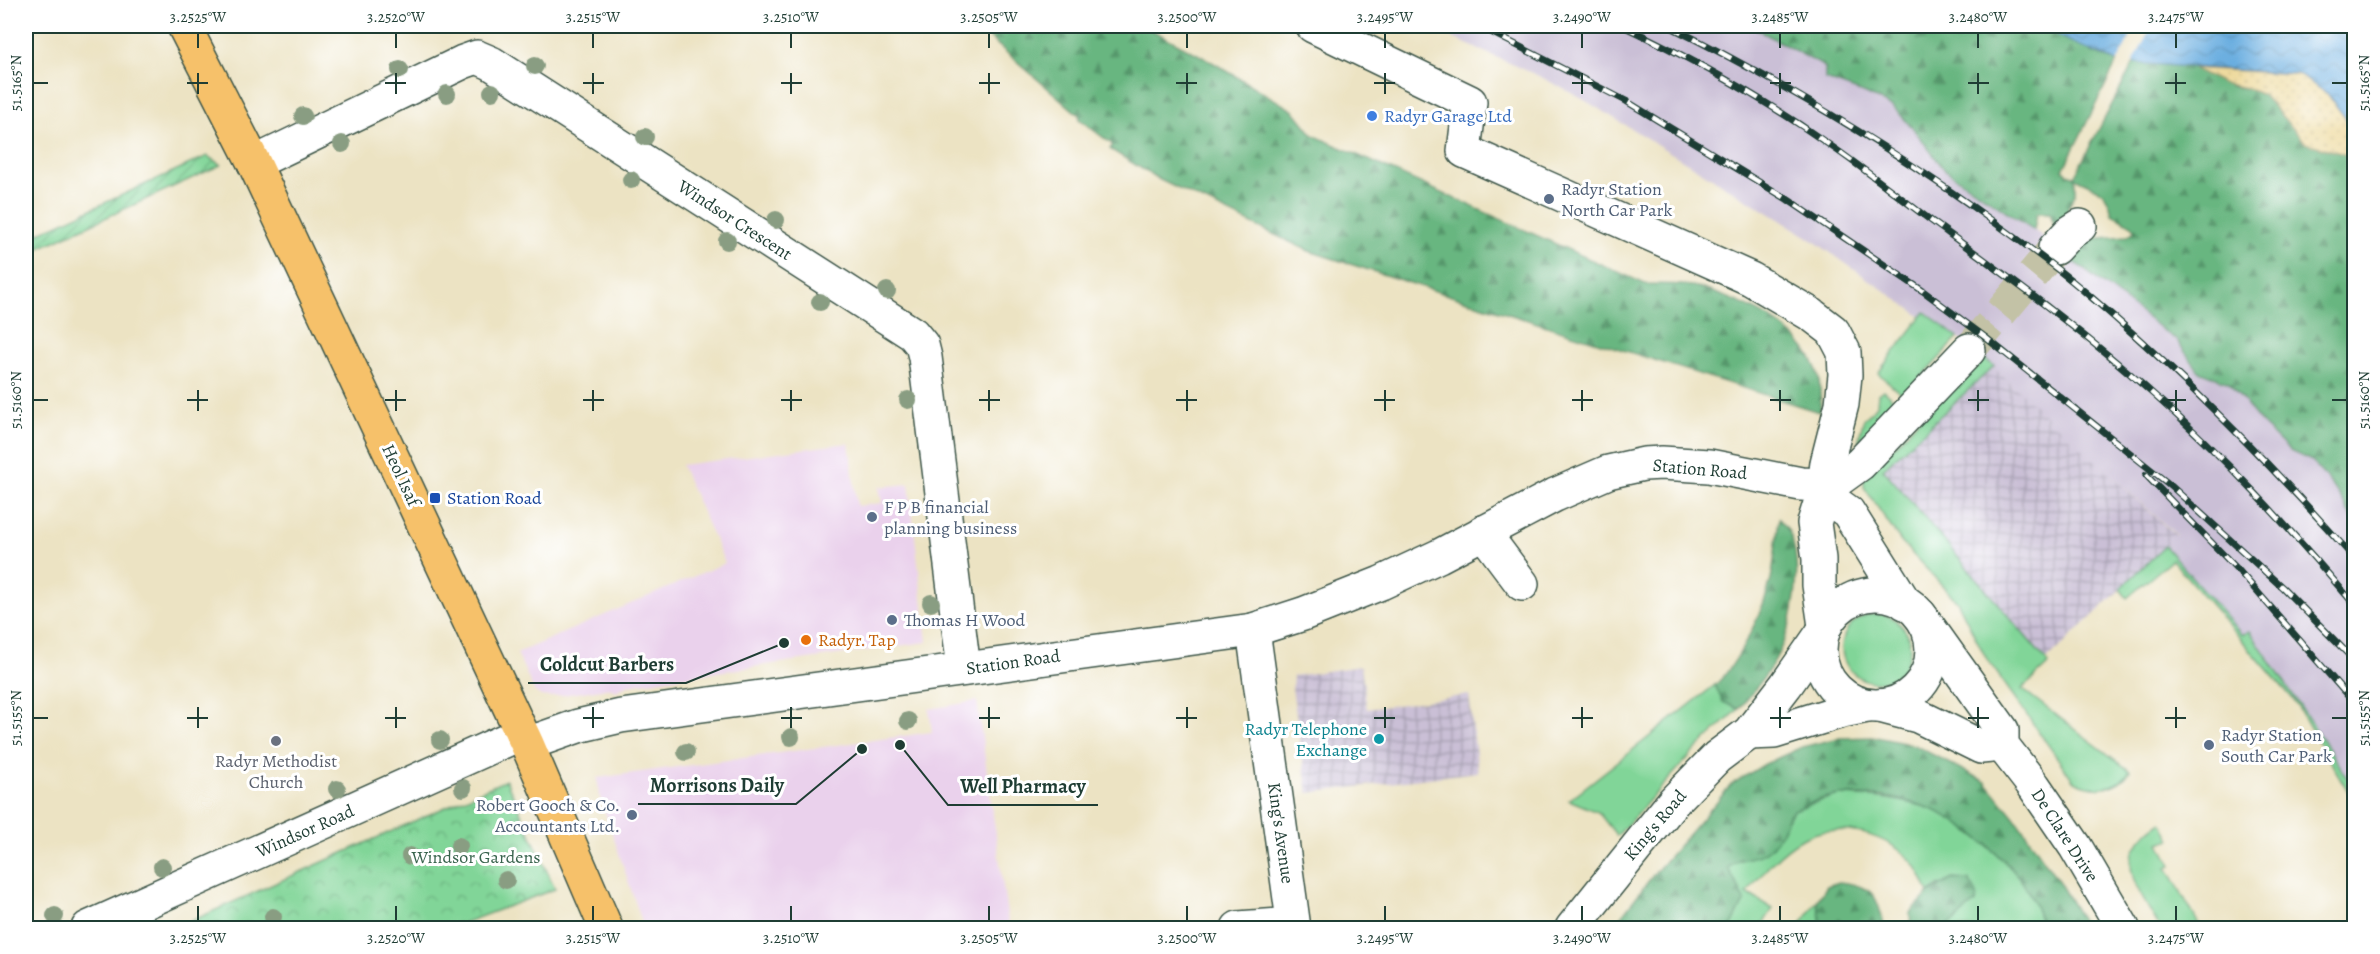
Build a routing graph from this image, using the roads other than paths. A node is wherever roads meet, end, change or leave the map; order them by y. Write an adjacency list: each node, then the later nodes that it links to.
1 (184, 26): 3 (main road, Heol Isaf)
2 (1313, 26): 7 (street)
3 (254, 163): 13 (street, Windsor Crescent); 16 (main road, Heol Isaf)
4 (2080, 226): 5 (street)
5 (2055, 248)
6 (1969, 350): 7 (street)
7 (1823, 490): 8 (street, Station Road); 10 (street, Station Road); 11 (street)
8 (1483, 532): 9 (street); 12 (street, Station Road)
9 (1522, 584)
10 (1912, 609): 11 (street, King's Road); 14 (street); 17 (street, De Clare Drive)
11 (1824, 629): 14 (street); 15 (street, King's Road)
12 (1253, 630): 13 (street, Station Road); 18 (street, King's Avenue)
13 (964, 669): 16 (street, Station Road)
14 (1874, 706): 15 (street); 17 (street)
15 (1749, 733): 22 (street, King's Road)
16 (525, 739): 19 (street, Windsor Road); 20 (main road, Heol Isaf)
17 (2002, 745): 23 (street, De Clare Drive)
18 (1293, 926): 21 (street)
19 (88, 928)
20 (606, 928)
21 (1239, 928)
22 (1572, 928)
23 (2123, 928)

